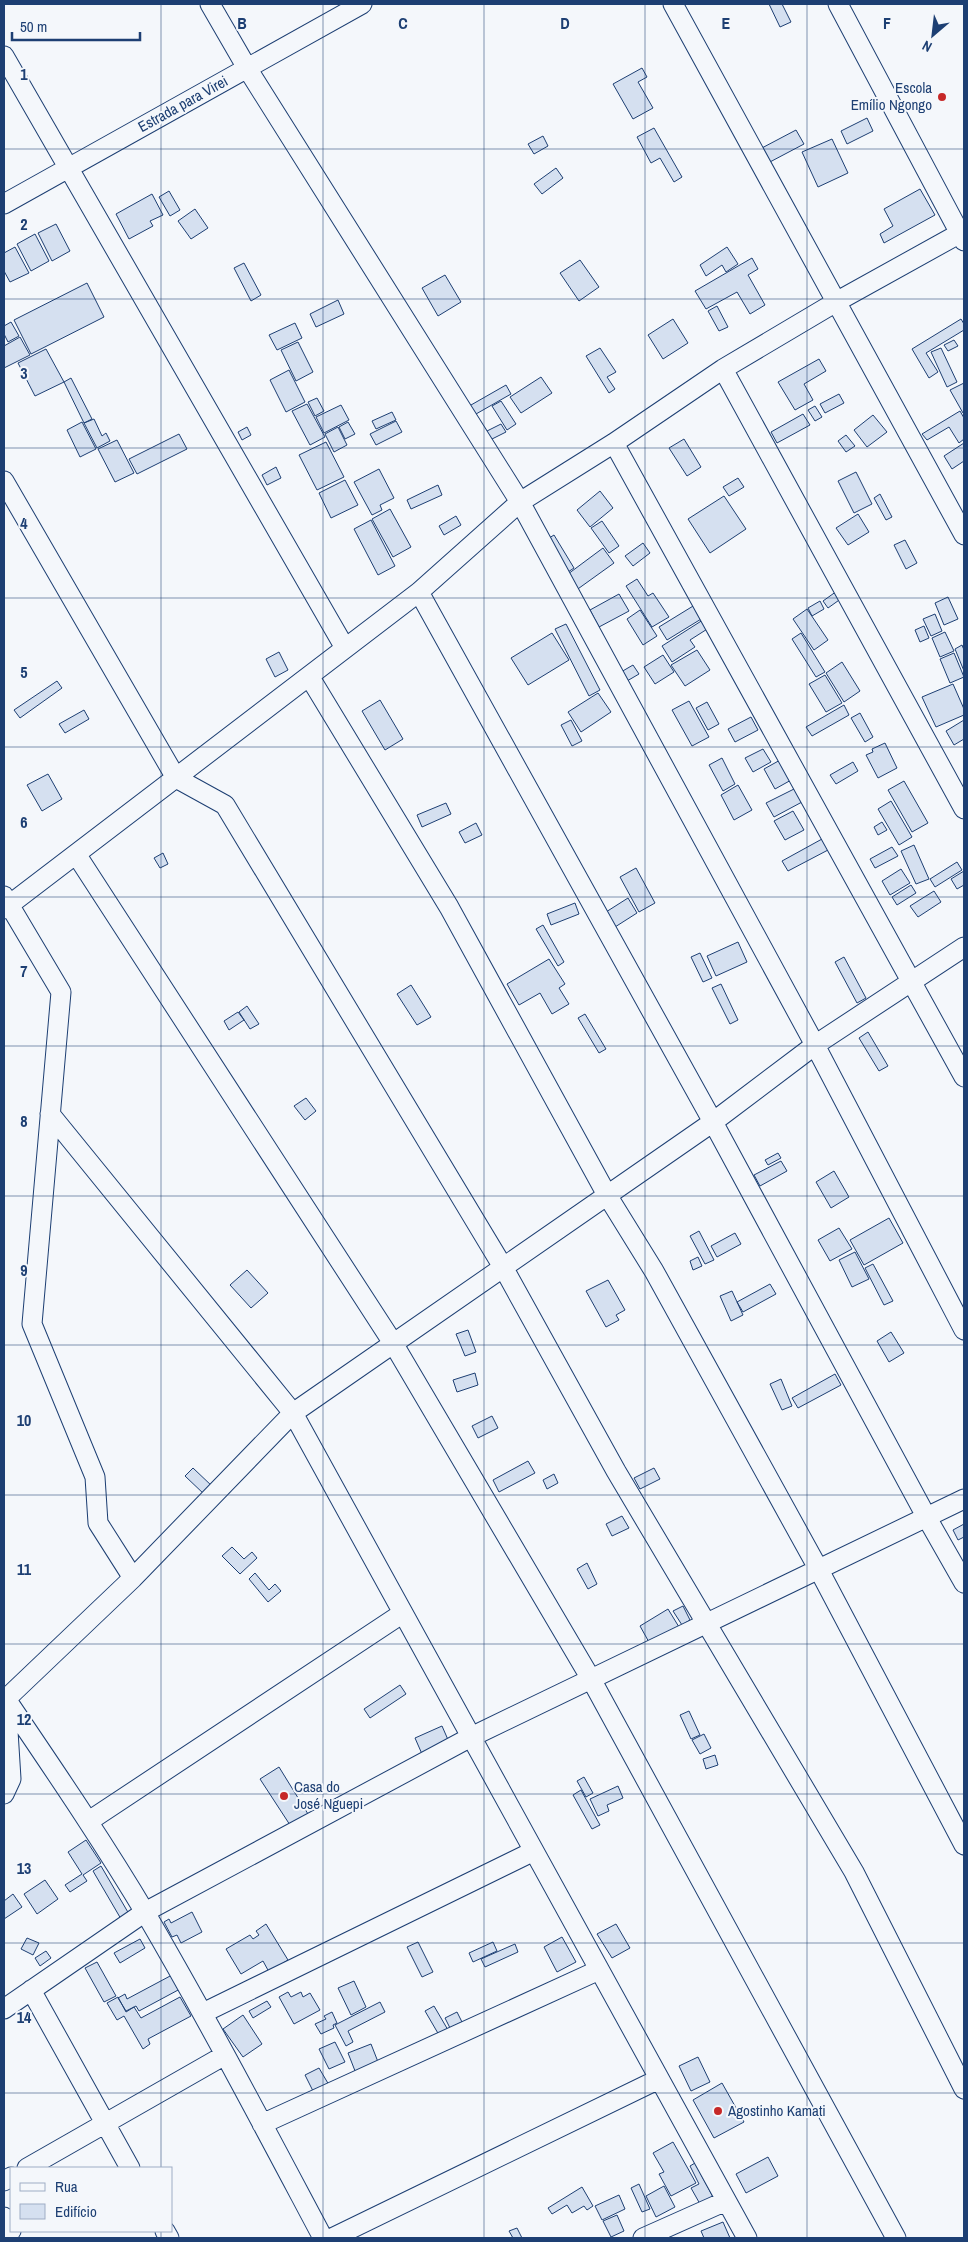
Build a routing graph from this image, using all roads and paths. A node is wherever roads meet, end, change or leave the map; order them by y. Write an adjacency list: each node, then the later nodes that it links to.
1 (210, 4): 6 (street)
2 (362, 4): 6 (street, Estrada para Virei)
3 (673, 4): 10 (street)
4 (838, 4): 9 (street)
5 (4, 56): 7 (street)
6 (247, 68): 7 (street, Estrada para Virei); 14 (street)
7 (69, 168): 8 (street, Estrada para Virei); 17 (street)
8 (4, 204)
9 (963, 235): 10 (street)
10 (836, 302): 11 (street); 15 (street)
11 (722, 369): 12 (street); 20 (street)
12 (614, 443): 14 (street); 24 (street)
13 (4, 481): 19 (street)
14 (520, 502): 16 (street); 25 (street)
15 (964, 535)
16 (419, 592): 17 (street); 28 (street)
17 (345, 648): 18 (street)
18 (309, 676): 19 (street); 29 (street)
19 (176, 778): 21 (street); 30 (street)
20 (964, 809)
21 (76, 854): 22 (street); 32 (street)
22 (5, 903): 27 (street)
23 (964, 947): 24 (street)
24 (912, 983): 25 (street); 26 (street)
25 (815, 1045): 28 (street); 31 (street)
26 (964, 1077)
27 (50, 1114): 33 (street); 37 (street)
28 (713, 1122): 29 (street); 35 (street)
29 (607, 1195): 30 (street); 36 (street)
30 (503, 1267): 32 (street); 40 (street)
31 (964, 1330)
32 (394, 1343): 33 (street); 41 (street)
33 (293, 1413): 37 (street); 39 (street)
34 (964, 1500): 35 (street)
35 (927, 1518): 36 (street); 38 (street)
36 (819, 1570): 40 (street); 46 (street)
37 (133, 1578): 42 (street)
38 (964, 1583)
39 (403, 1612): 43 (street); 45 (street)
40 (708, 1623): 41 (street); 55 (street)
41 (591, 1679): 43 (street); 67 (street)
42 (5, 1696): 44 (street); 45 (street)
43 (471, 1737): 47 (street); 48 (street)
44 (4, 1794)
45 (88, 1820): 48 (street)
46 (964, 1845)
47 (534, 1851): 49 (street); 52 (street)
48 (145, 1912): 50 (street); 52 (street)
49 (599, 1970): 54 (street); 56 (street)
50 (31, 1990): 51 (street); 57 (street)
51 (4, 2009)
52 (203, 2014): 53 (street)
53 (225, 2055): 56 (street); 57 (street)
54 (659, 2079): 60 (street); 64 (street)
55 (964, 2090)
56 (262, 2124): 63 (street)
57 (106, 2125): 58 (street); 59 (street)
58 (29, 2167)
59 (129, 2167)
60 (726, 2201): 65 (street); 66 (street)
61 (4, 2217): 62 (street)
62 (10, 2229)
63 (323, 2238)
64 (332, 2238)
65 (643, 2238)
66 (747, 2238)
67 (896, 2238)

